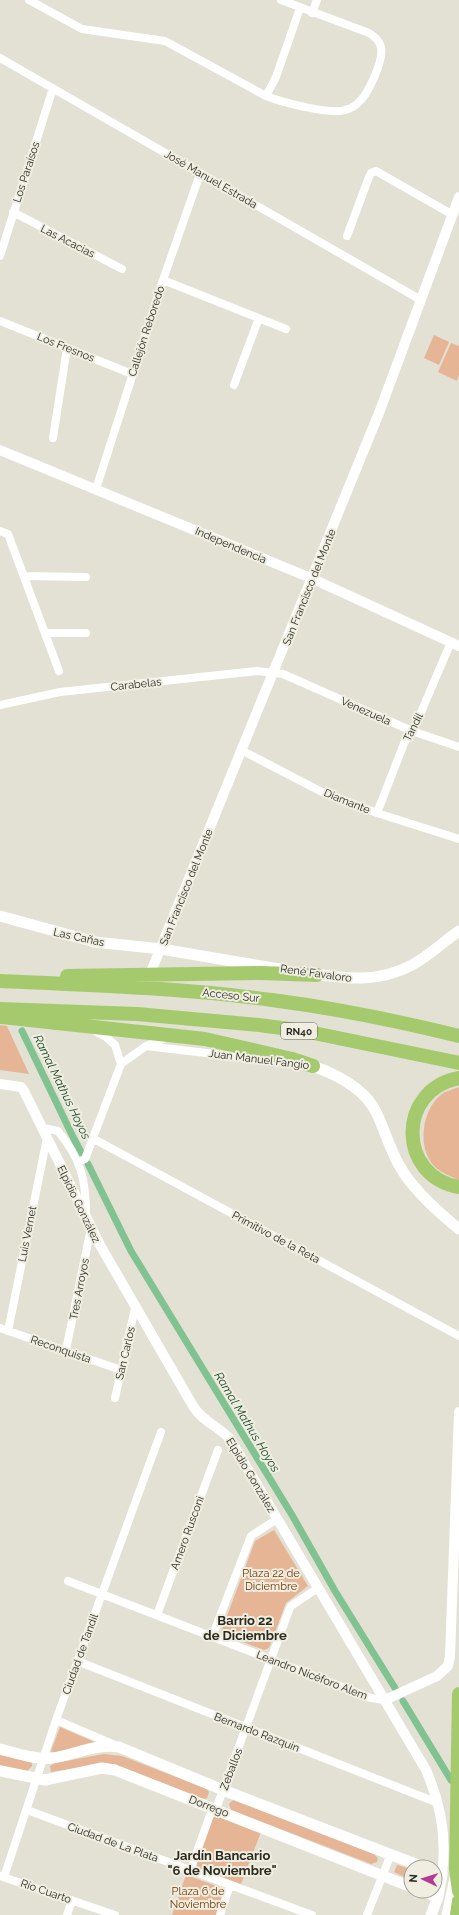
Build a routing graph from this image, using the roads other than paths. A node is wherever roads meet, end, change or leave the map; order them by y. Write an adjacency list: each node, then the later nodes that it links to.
1 (29, 0): 8 (street)
2 (281, 0): 4 (street)
3 (317, 0): 5 (street)
4 (300, 8): 5 (street); 8 (street)
5 (312, 13): 8 (street)
6 (0, 58): 7 (street, José Manuel Estrada)
7 (53, 88): 9 (street, José Manuel Estrada); 11 (street, Los Paraísos)
8 (266, 96)
9 (200, 174): 16 (street, Callejón Reboredo); 17 (street, José Manuel Estrada)
10 (459, 197): 12 (street, San Francisco del Monte)
11 (13, 212): 14 (street, Los Paraísos); 15 (street, Las Acacias)
12 (453, 215): 13 (street); 17 (street, San Francisco del Monte)
13 (347, 236)
14 (0, 256)
15 (122, 269)
16 (163, 280): 18 (street); 22 (street, Callejón Reboredo)
17 (421, 300): 30 (street, San Francisco del Monte)
18 (259, 318): 20 (street); 23 (street)
19 (0, 321): 21 (street, Los Fresnos)
20 (286, 329)
21 (67, 348): 22 (street, Los Fresnos); 24 (street)
22 (132, 374): 26 (street, Callejón Reboredo)
23 (234, 386)
24 (53, 438)
25 (0, 450): 26 (street, Independencia)
26 (96, 489): 30 (street, Independencia)
27 (0, 531): 28 (street)
28 (24, 576): 29 (street); 31 (street)
29 (86, 577)
30 (313, 579): 33 (street, Independencia); 35 (street, San Francisco del Monte)
31 (45, 632): 32 (street); 34 (street)
32 (86, 633)
33 (455, 644): 37 (street, Tandil)
34 (59, 671)
35 (274, 672): 36 (street, Carabelas); 37 (street, Venezuela); 39 (street, San Francisco del Monte)
36 (0, 705)
37 (412, 731): 38 (street, Venezuela); 40 (street, Tandil)
38 (459, 747)
39 (241, 750): 40 (street, Diamante); 44 (street, San Francisco del Monte)
40 (377, 813): 41 (street, Diamante)
41 (459, 839)
42 (0, 916): 44 (main road, Las Cañas)
43 (459, 931): 46 (main road, René Favaloro)
44 (160, 950): 45 (street, San Francisco del Monte); 46 (main road, René Favaloro)
45 (150, 974): 46 (highway); 47 (highway)
46 (317, 975)
47 (0, 981): 52 (highway, Acceso Sur / RN40)
48 (0, 1009): 54 (highway, RN40)
49 (0, 1017): 50 (highway)
50 (79, 1025): 51 (highway); 55 (street)
51 (174, 1034): 53 (street); 56 (highway)
52 (459, 1036)
53 (146, 1046): 55 (street); 56 (street, Juan Manuel Fangio)
54 (459, 1063)
55 (121, 1064): 60 (street)
56 (313, 1066): 65 (main road, Juan Manuel Fangio)
57 (459, 1078): 62 (highway)
58 (0, 1084): 59 (street, Elpidio González)
59 (45, 1133): 61 (street); 63 (street, Elpidio González); 67 (street, Luis Vernet)
60 (94, 1138): 61 (street); 68 (street, Primitivo de la Reta)
61 (78, 1162): 63 (street)
62 (459, 1187)
63 (86, 1218): 64 (street, Elpidio González)
64 (91, 1228): 66 (street, Elpidio González); 69 (street, Tres Arroyos)
65 (459, 1230)
66 (136, 1308): 70 (street, San Carlos); 75 (street, Elpidio González)
67 (4, 1329): 69 (street, Reconquista)
68 (459, 1336)
69 (66, 1350): 70 (street, Reconquista)
70 (122, 1370): 71 (street, San Carlos)
71 (115, 1398)
72 (459, 1412): 84 (street)
73 (161, 1432): 78 (street, Ciudad de Tandil)
74 (218, 1450): 79 (street, Amero Rusconi)
75 (277, 1519): 77 (street, Elpidio González); 80 (street)
76 (68, 1581): 78 (street, Leandro Nicéforo Alem)
77 (318, 1588): 81 (street, Zeballos); 84 (street, Elpidio González)
78 (102, 1594): 79 (street, Leandro Nicéforo Alem); 82 (street, Ciudad de Tandil)
79 (157, 1616): 80 (street, Leandro Nicéforo Alem)
80 (212, 1637): 81 (street, Leandro Nicéforo Alem)
81 (272, 1660): 84 (street, Leandro Nicéforo Alem); 86 (street, Zeballos)
82 (77, 1661): 85 (street, Ciudad de Tandil); 86 (street, Bernardo Razquin)
83 (459, 1694): 104 (highway)
84 (385, 1700): 93 (street, Elpidio González)
85 (56, 1720): 87 (street, Dorrego); 89 (street, Ciudad de Tandil)
86 (247, 1728): 92 (street, Zeballos); 93 (street, Bernardo Razquin)
87 (119, 1747): 89 (main road, Dorrego); 92 (main road, Dorrego)
88 (0, 1749): 89 (main road, Dorrego)
89 (43, 1758): 91 (street, Ciudad de Tandil)
90 (0, 1771): 91 (main road, Dorrego)
91 (36, 1779): 94 (main road, Dorrego); 95 (street, Ciudad de Tandil)
92 (223, 1790): 94 (street, Zeballos); 96 (main road, Dorrego)
93 (438, 1803): 98 (street, Elpidio González)
94 (216, 1809): 99 (street, Zeballos); 101 (main road, Dorrego)
95 (26, 1810): 99 (street, Ciudad de La Plata); 100 (street, Ciudad de Tandil)
96 (391, 1854): 97 (main road, Dorrego); 101 (street)
97 (403, 1859)
98 (441, 1859)
99 (190, 1870): 103 (street, Ciudad de La Plata)
100 (2, 1876): 106 (street, Río Cuarto)
101 (382, 1876): 102 (main road, Dorrego); 111 (street)
102 (403, 1884)
103 (230, 1885): 109 (street); 110 (street, Ciudad de La Plata)
104 (456, 1893)
105 (437, 1899): 112 (main road)
106 (72, 1900): 107 (street); 108 (street, Río Cuarto)
107 (67, 1915)
108 (115, 1915)
109 (220, 1915)
110 (312, 1915)
111 (367, 1915)
112 (431, 1915)

